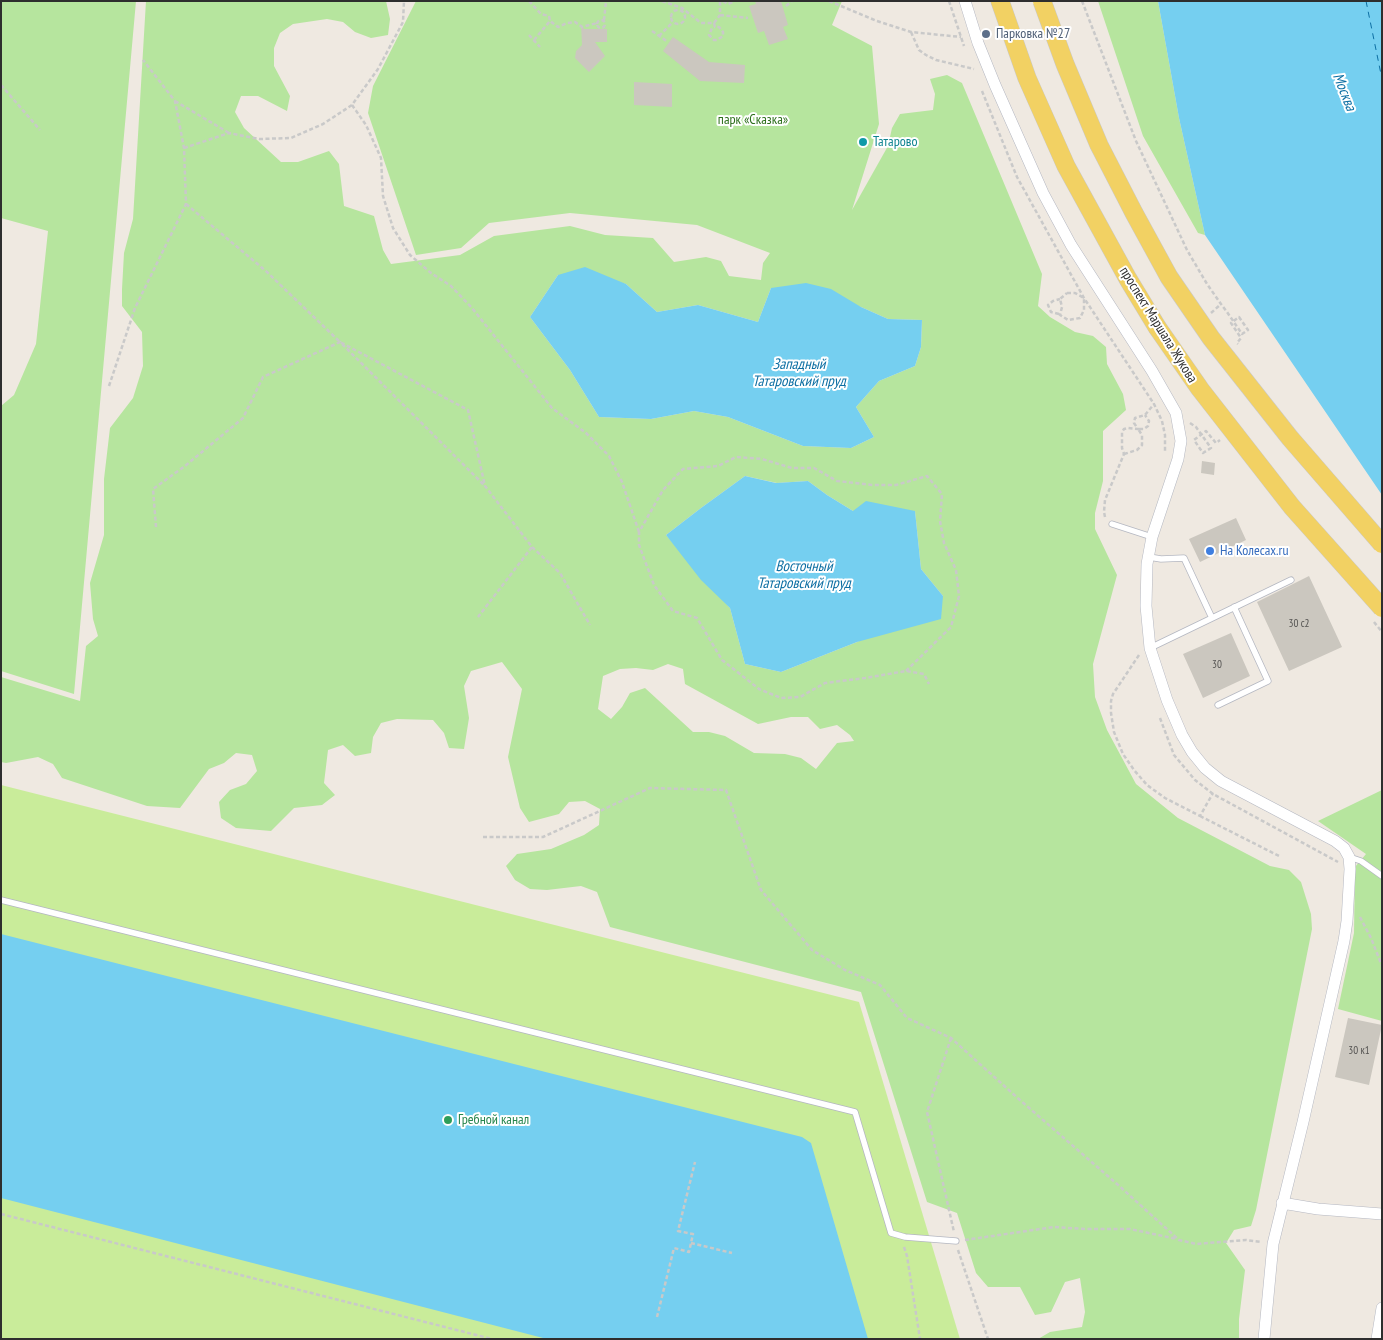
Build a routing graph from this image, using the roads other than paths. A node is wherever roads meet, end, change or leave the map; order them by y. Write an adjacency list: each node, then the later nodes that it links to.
1 (965, 1): 5 (street)
2 (1000, 1): 10 (main road, проспект Маршала Жукова, bridge)
3 (1042, 1): 6 (main road, bridge)
4 (1112, 524): 5 (lane)
5 (1152, 536): 7 (street)
6 (1382, 544)
7 (1148, 557): 11 (lane); 12 (street)
8 (1291, 580): 9 (lane)
9 (1234, 607): 11 (lane); 13 (lane)
10 (1382, 608)
11 (1212, 618): 12 (lane)
12 (1150, 648): 14 (street)
13 (1218, 705)
14 (1349, 863): 15 (lane); 17 (street)
15 (1382, 876)
16 (1, 900): 19 (lane)
17 (1282, 1203): 18 (street); 21 (street)
18 (1382, 1214)
19 (956, 1241)
20 (1382, 1308): 22 (street)
21 (1264, 1339)
22 (1377, 1339)

